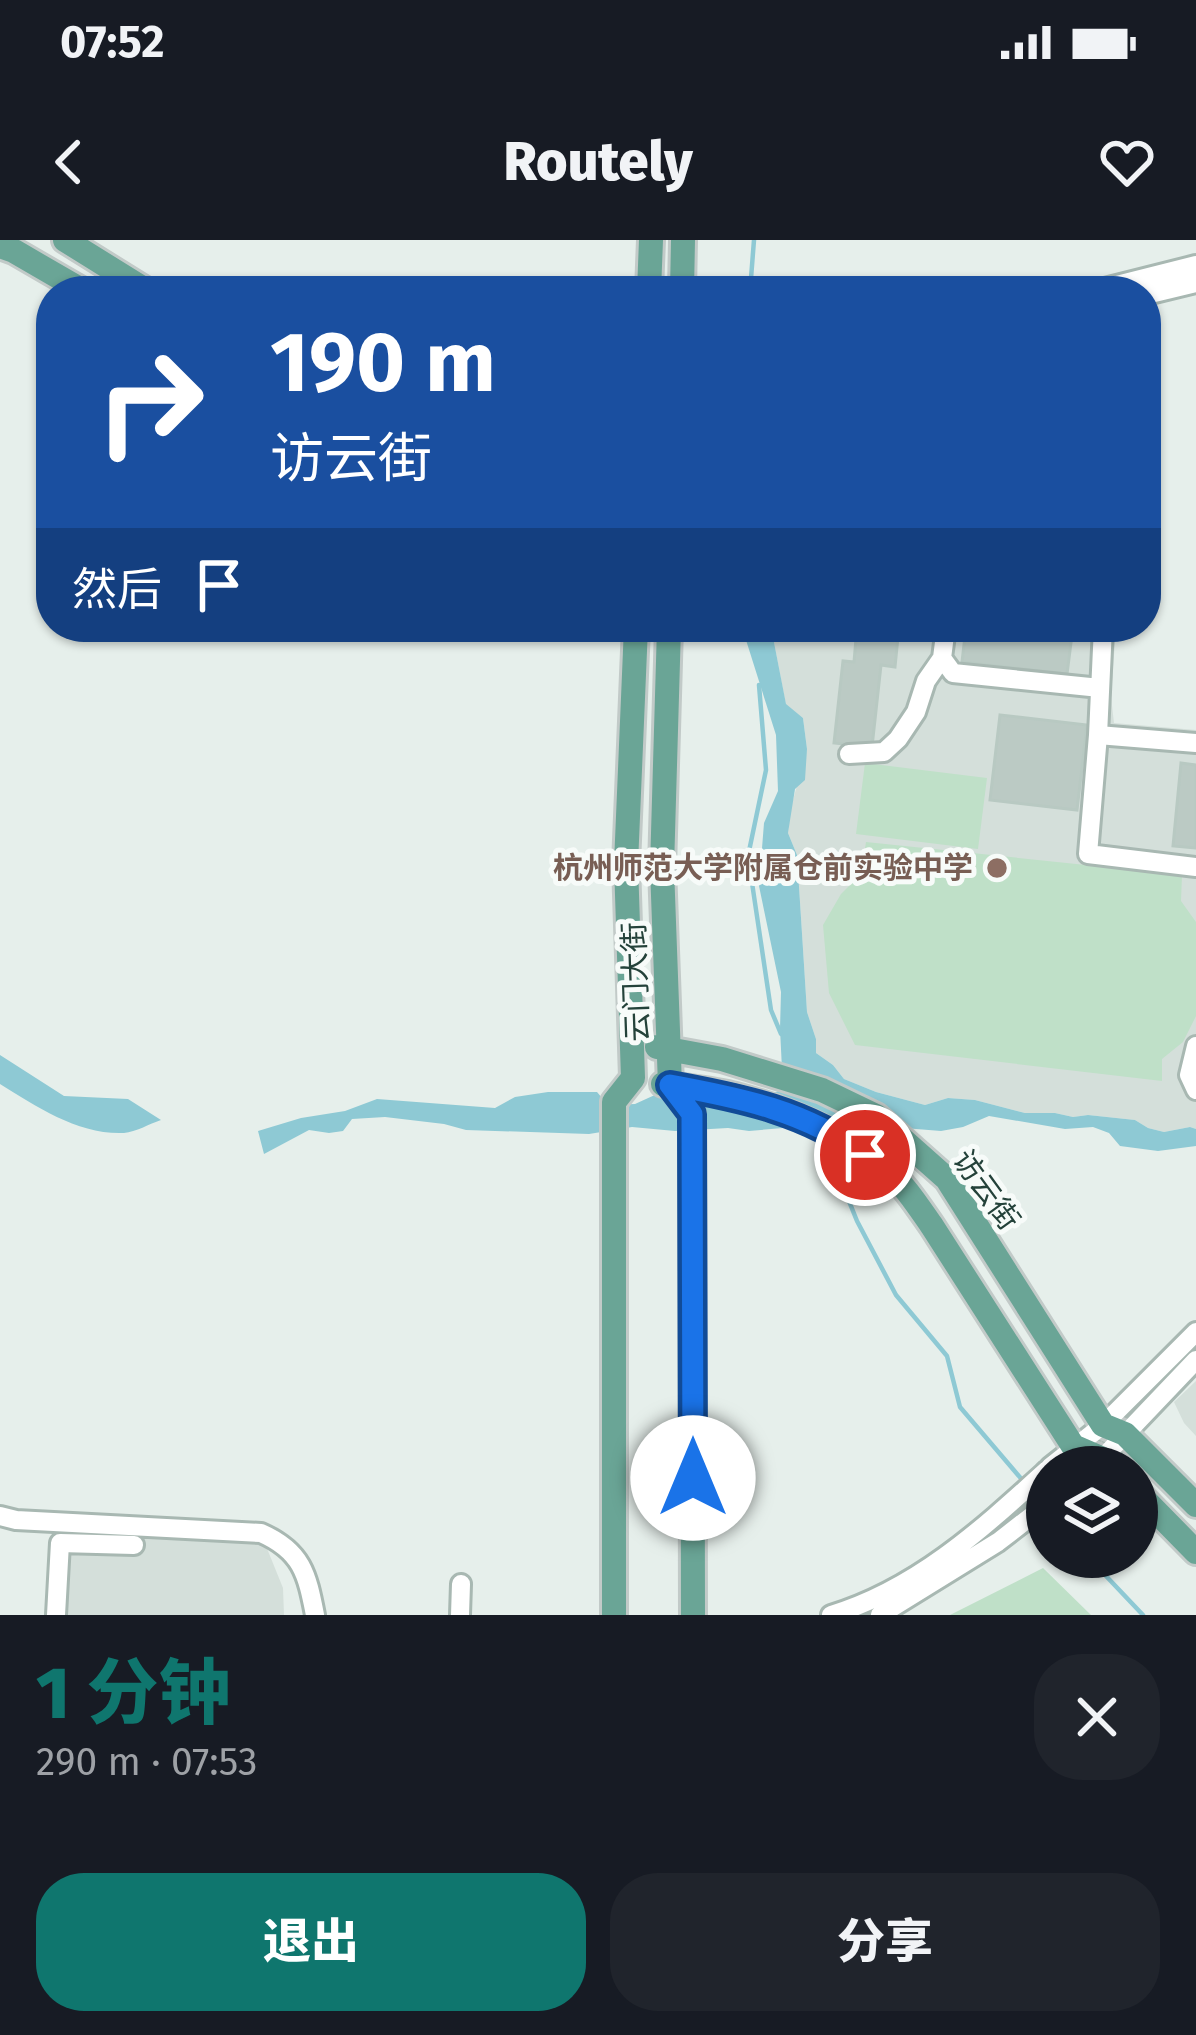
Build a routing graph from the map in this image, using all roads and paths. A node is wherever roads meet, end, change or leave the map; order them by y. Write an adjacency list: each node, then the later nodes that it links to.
1 (65, 240): 7 (main road)
2 (651, 240): 8 (main road)
3 (683, 240): 9 (main road)
4 (0, 246): 6 (main road)
5 (1196, 265): 10 (street)
6 (58, 276)
7 (123, 276)
8 (650, 276)
9 (682, 276)
10 (1152, 276)
11 (1196, 283): 12 (street)
12 (1161, 291)
13 (635, 642): 23 (main road, 云门大街)
14 (669, 642): 25 (main road, 云门大街)
15 (944, 642): 17 (street)
16 (1102, 642): 18 (street)
17 (942, 658): 18 (street); 21 (street)
18 (1100, 688): 19 (street)
19 (1098, 735): 20 (street); 22 (street)
20 (1196, 743)
21 (848, 754)
22 (1196, 867)
23 (632, 1043): 25 (main road, 访云街); 26 (main road, 云门大街)
24 (1196, 1046): 28 (street)
25 (669, 1049): 27 (main road, 云门大街); 31 (main road, 访云街)
26 (633, 1078): 27 (main road); 45 (main road, 云门大街)
27 (670, 1085): 32 (main road); 46 (main road, 云门大街)
28 (1196, 1090)
29 (1196, 1332): 31 (street)
30 (1196, 1360): 31 (street)
31 (1114, 1429): 32 (street); 33 (street); 35 (main road, 访云街)
32 (1073, 1446)
33 (1108, 1446)
34 (1026, 1488): 47 (street)
35 (1196, 1505)
36 (1158, 1513): 40 (main road)
37 (0, 1516): 43 (street)
38 (1026, 1521): 48 (street)
39 (134, 1545): 42 (street)
40 (1196, 1552)
41 (461, 1584): 44 (street)
42 (56, 1615)
43 (315, 1615)
44 (460, 1615)
45 (614, 1615)
46 (693, 1615)
47 (831, 1615)
48 (880, 1615)

